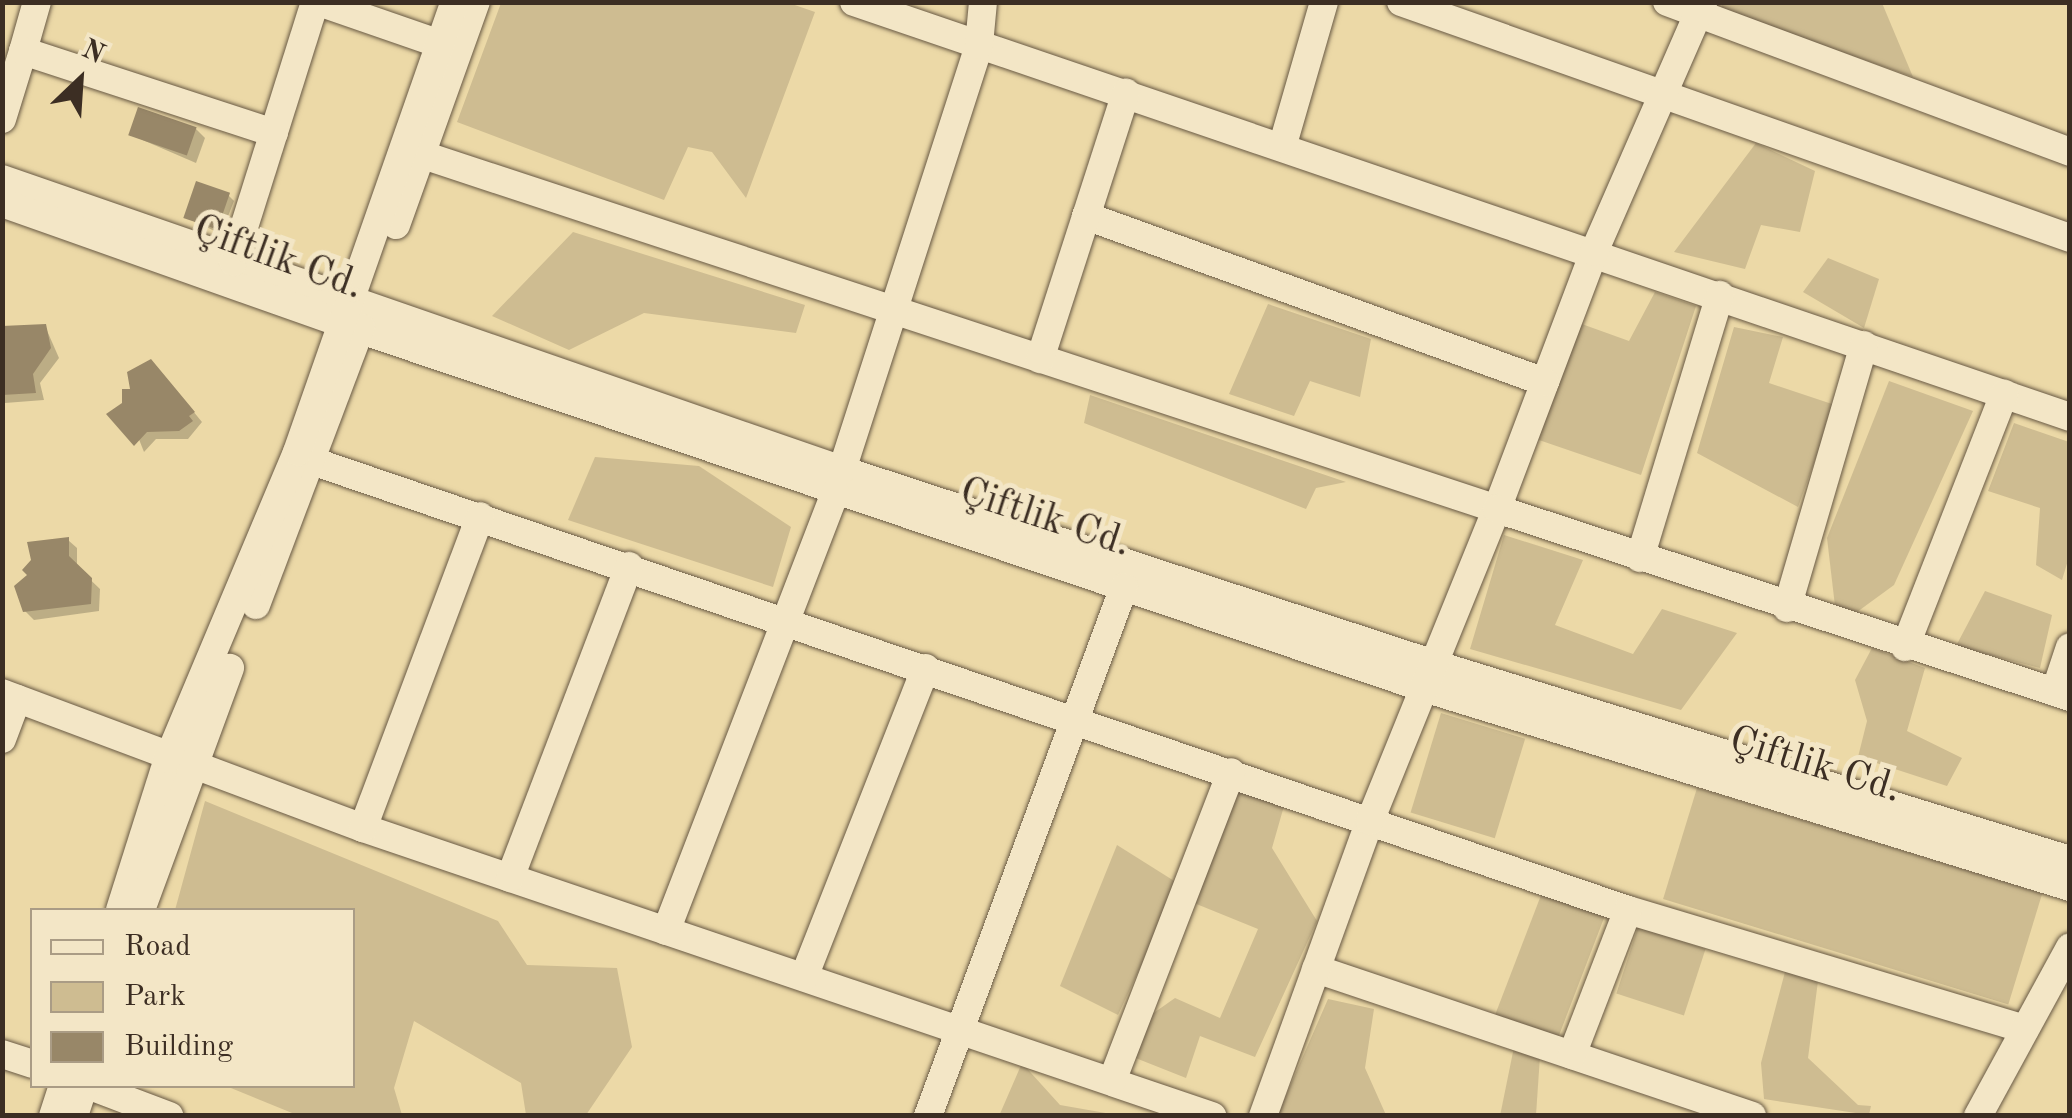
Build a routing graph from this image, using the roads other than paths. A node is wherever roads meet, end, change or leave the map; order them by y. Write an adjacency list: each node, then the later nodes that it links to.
1 (37, 2): 13 (street)
2 (317, 2): 11 (street); 17 (street)
3 (454, 2): 11 (street)
4 (476, 2): 20 (street)
5 (854, 2): 12 (street)
6 (983, 2): 12 (street)
7 (1324, 2): 18 (street)
8 (1402, 2): 15 (street)
9 (1667, 2): 10 (street)
10 (1700, 8): 15 (street); 19 (street)
11 (440, 44): 29 (street)
12 (979, 45): 14 (street); 28 (street)
13 (23, 51): 16 (street); 17 (street)
14 (1126, 93): 18 (street); 23 (street)
15 (1662, 98): 24 (street); 25 (street)
16 (2, 120)
17 (274, 133): 26 (street)
18 (1284, 144): 25 (street)
19 (2070, 152)
20 (420, 154): 28 (street); 29 (street)
21 (2, 179): 26 (street, Çiftlik Cd.)
22 (2, 203): 29 (street, Çiftlik Cd.)
23 (1086, 216): 31 (street); 32 (street)
24 (2070, 238)
25 (1594, 252): 27 (street); 32 (street)
26 (233, 262): 29 (street, Çiftlik Cd.)
27 (1720, 296): 30 (street); 39 (street)
28 (895, 312): 31 (street); 36 (street)
29 (355, 316): 35 (street); 36 (street, Çiftlik Cd.); 52 (street)
30 (1864, 345): 33 (street); 42 (street)
31 (1040, 359): 37 (street)
32 (1545, 382): 37 (street)
33 (2004, 394): 34 (street); 45 (street)
34 (2070, 416)
35 (315, 462): 38 (street); 52 (street)
36 (838, 481): 41 (street, Çiftlik Cd.); 43 (street); 47 (street, Çiftlik Cd.)
37 (1497, 508): 39 (street); 47 (street)
38 (480, 516): 40 (street); 55 (street)
39 (1640, 558): 42 (street)
40 (629, 566): 43 (street); 57 (street)
41 (1124, 587): 47 (street, Çiftlik Cd.); 50 (street)
42 (1787, 608): 45 (street)
43 (786, 620): 46 (street); 62 (street)
44 (2070, 646): 48 (street)
45 (1906, 647): 48 (street)
46 (926, 668): 50 (street); 65 (street)
47 (1429, 676): 54 (street); 56 (street, Çiftlik Cd.); 58 (street, Çiftlik Cd.)
48 (2062, 694)
49 (10, 696): 51 (street); 52 (street)
50 (1079, 720): 53 (street); 66 (street)
51 (2, 739)
52 (178, 763): 55 (street); 59 (street); 60 (street)
53 (1231, 772): 54 (street); 71 (street)
54 (1370, 821): 61 (street); 64 (street)
55 (363, 828): 57 (street)
56 (2070, 860)
57 (510, 878): 62 (street)
58 (2070, 887)
59 (121, 908)
60 (142, 908)
61 (1628, 910): 67 (street); 69 (street)
62 (666, 930): 65 (street)
63 (2070, 947): 67 (street)
64 (1316, 969): 69 (street); 80 (street)
65 (804, 977): 66 (street)
66 (956, 1029): 71 (street); 78 (street)
67 (2025, 1029): 82 (street)
68 (2, 1054): 70 (street)
69 (1572, 1055): 81 (street)
70 (30, 1063)
71 (1112, 1082): 79 (street)
72 (62, 1088): 75 (street)
73 (86, 1088): 76 (street)
74 (93, 1088): 77 (street)
75 (52, 1116)
76 (74, 1116)
77 (170, 1116)
78 (928, 1116)
79 (1212, 1116)
80 (1263, 1116)
81 (1752, 1116)
82 (1978, 1116)

